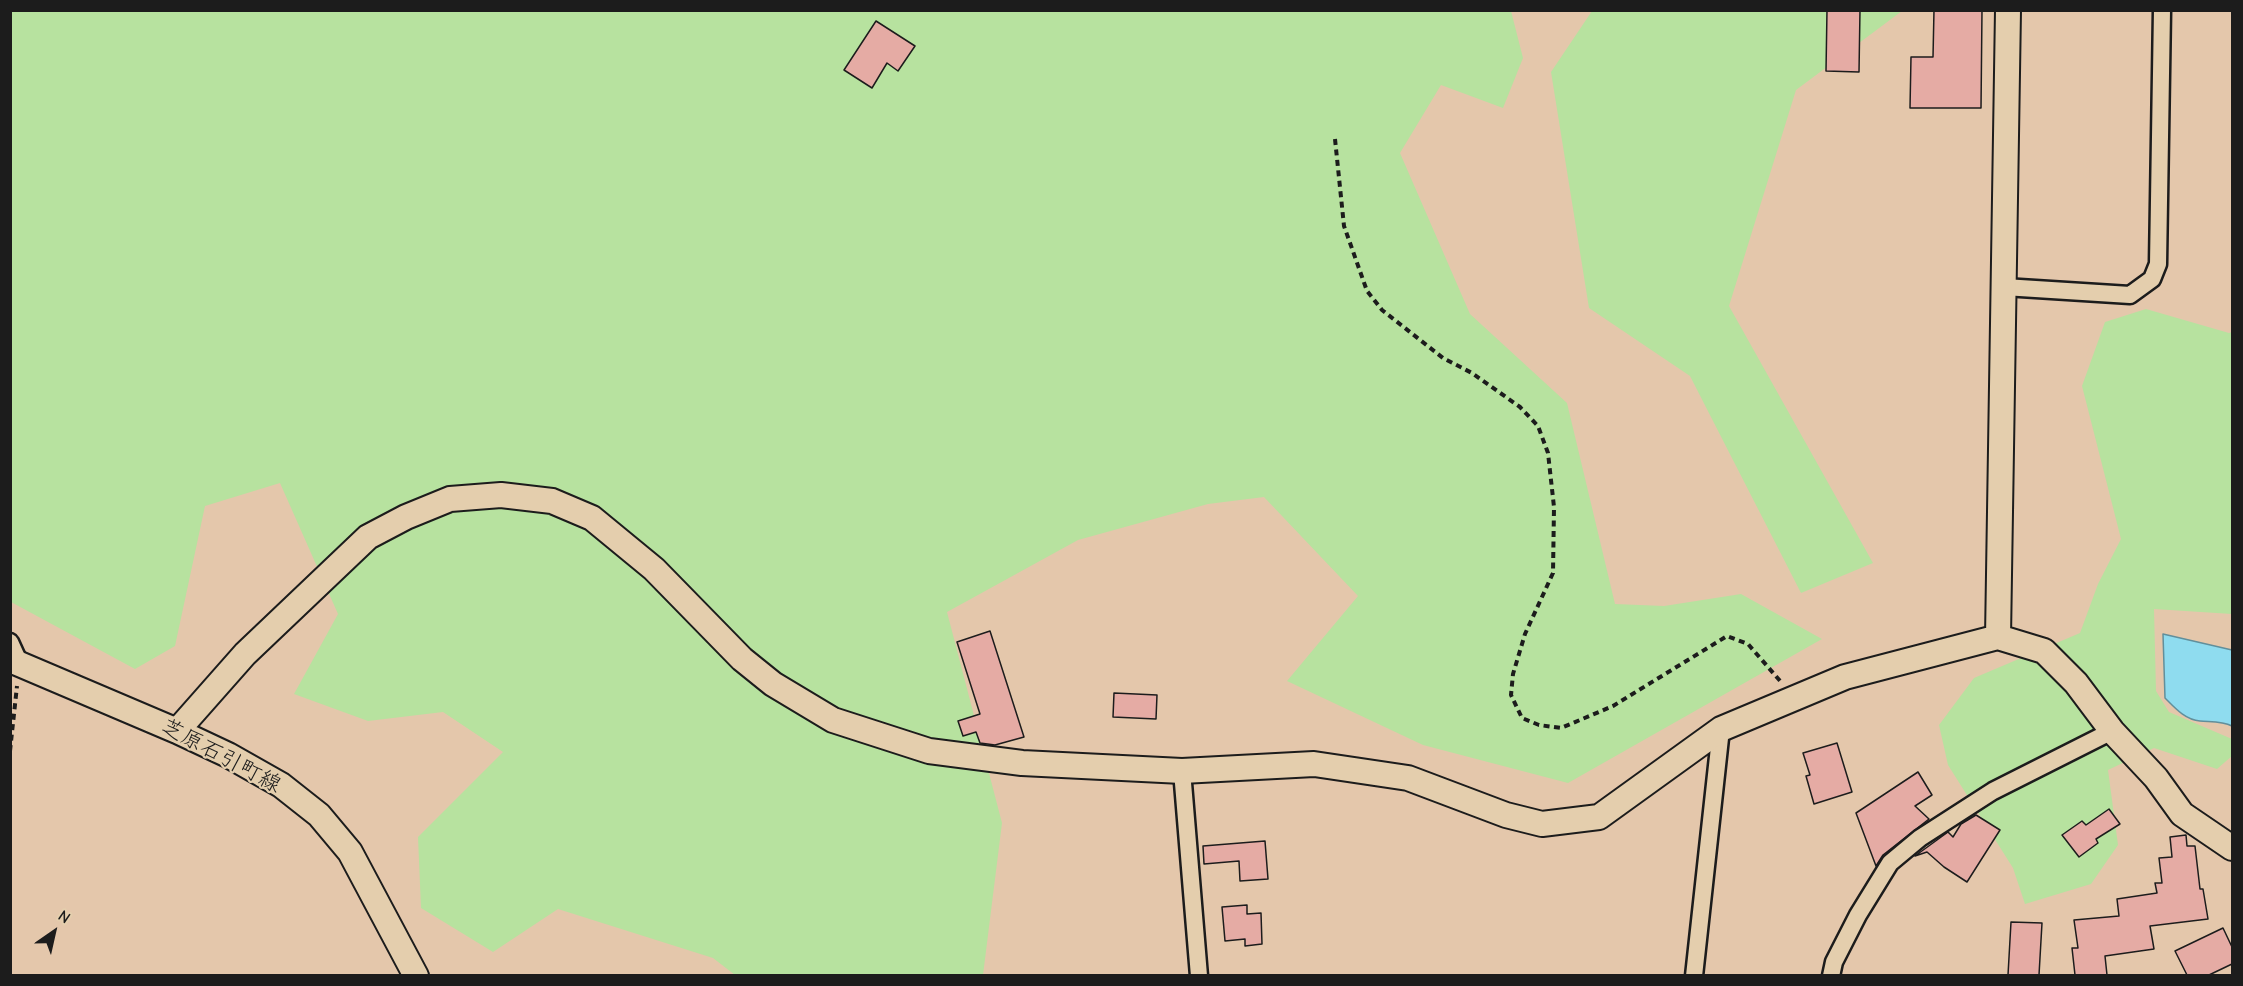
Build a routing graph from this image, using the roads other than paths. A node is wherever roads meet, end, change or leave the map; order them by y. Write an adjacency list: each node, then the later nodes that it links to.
1 (2008, 10): 3 (street)
2 (2163, 10): 3 (street)
3 (2004, 287): 4 (street)
4 (1998, 637): 7 (street); 9 (street)
5 (10, 642): 6 (street)
6 (15, 662): 8 (street, 芝原石引町線)
7 (1721, 729): 10 (street); 14 (street)
8 (177, 731): 10 (street); 12 (street, 芝原石引町線)
9 (2112, 731): 11 (street); 15 (street)
10 (1182, 771): 13 (street)
11 (2232, 848)
12 (416, 975)
13 (1199, 975)
14 (1694, 975)
15 (1831, 975)

